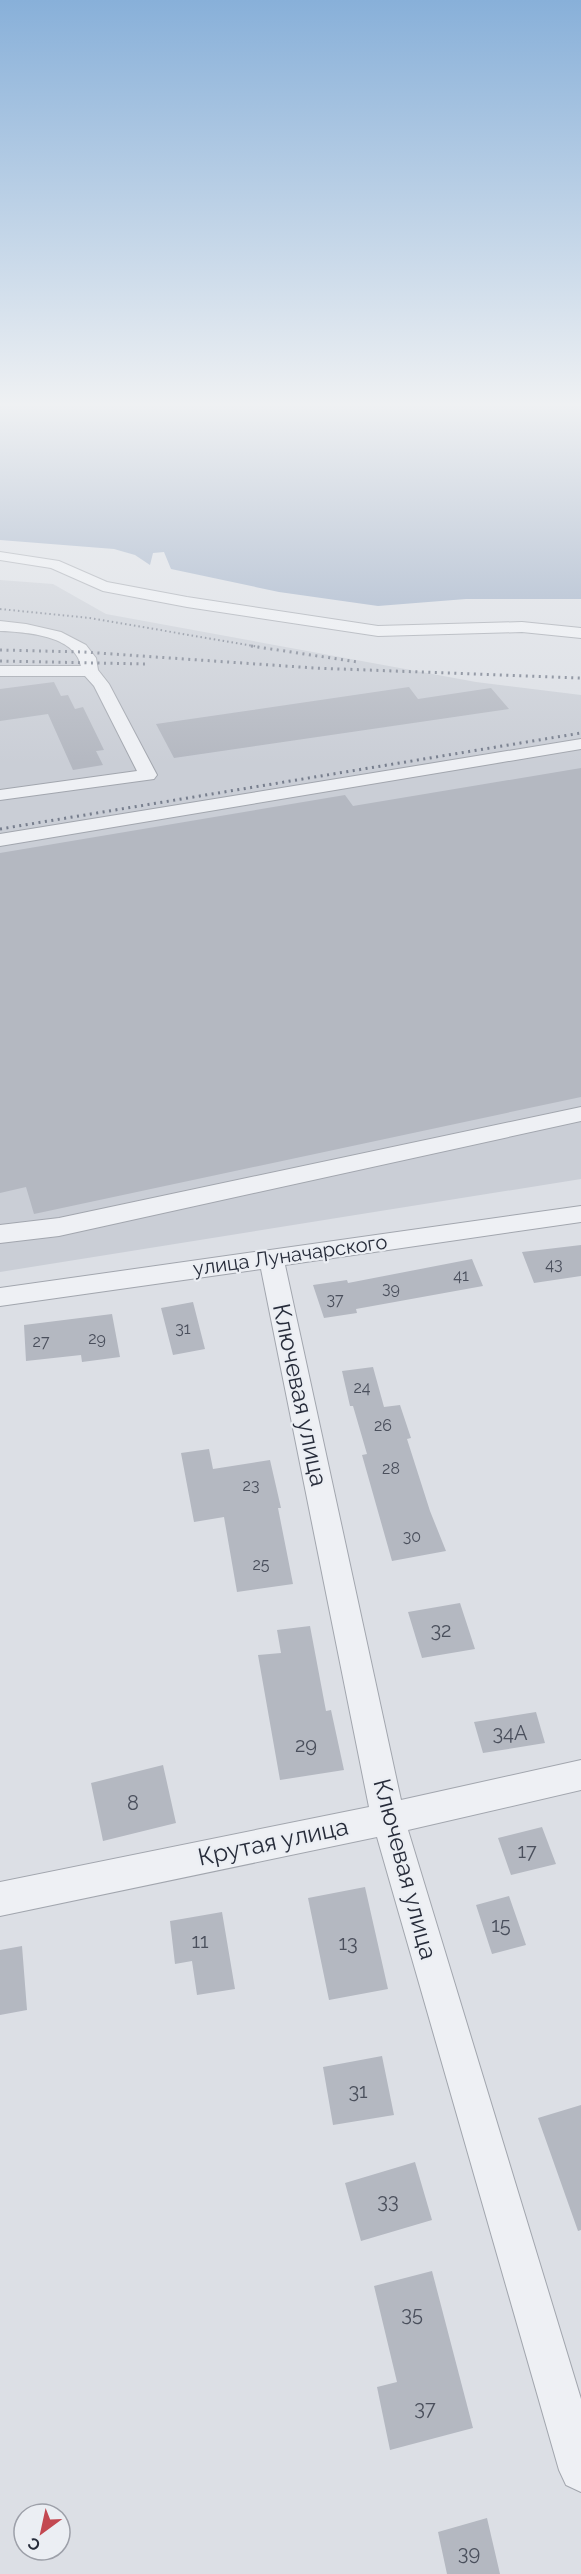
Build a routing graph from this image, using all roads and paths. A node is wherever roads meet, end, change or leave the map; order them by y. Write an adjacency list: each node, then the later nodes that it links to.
1 (0, 556): 3 (street)
2 (0, 626): 5 (street)
3 (581, 633)
4 (0, 671): 5 (street)
5 (90, 671): 7 (street)
6 (581, 744): 8 (street)
7 (0, 795)
8 (0, 840)
9 (581, 1114): 11 (street)
10 (581, 1214): 12 (street, улица Луначарского)
11 (0, 1234)
12 (271, 1258): 13 (street, улица Луначарского); 15 (street, Ключевая улица)
13 (0, 1297)
14 (581, 1775): 15 (street, Крутая улица)
15 (388, 1819): 16 (street, Крутая улица); 17 (street, Ключевая улица)
16 (0, 1899)
17 (581, 2470)

